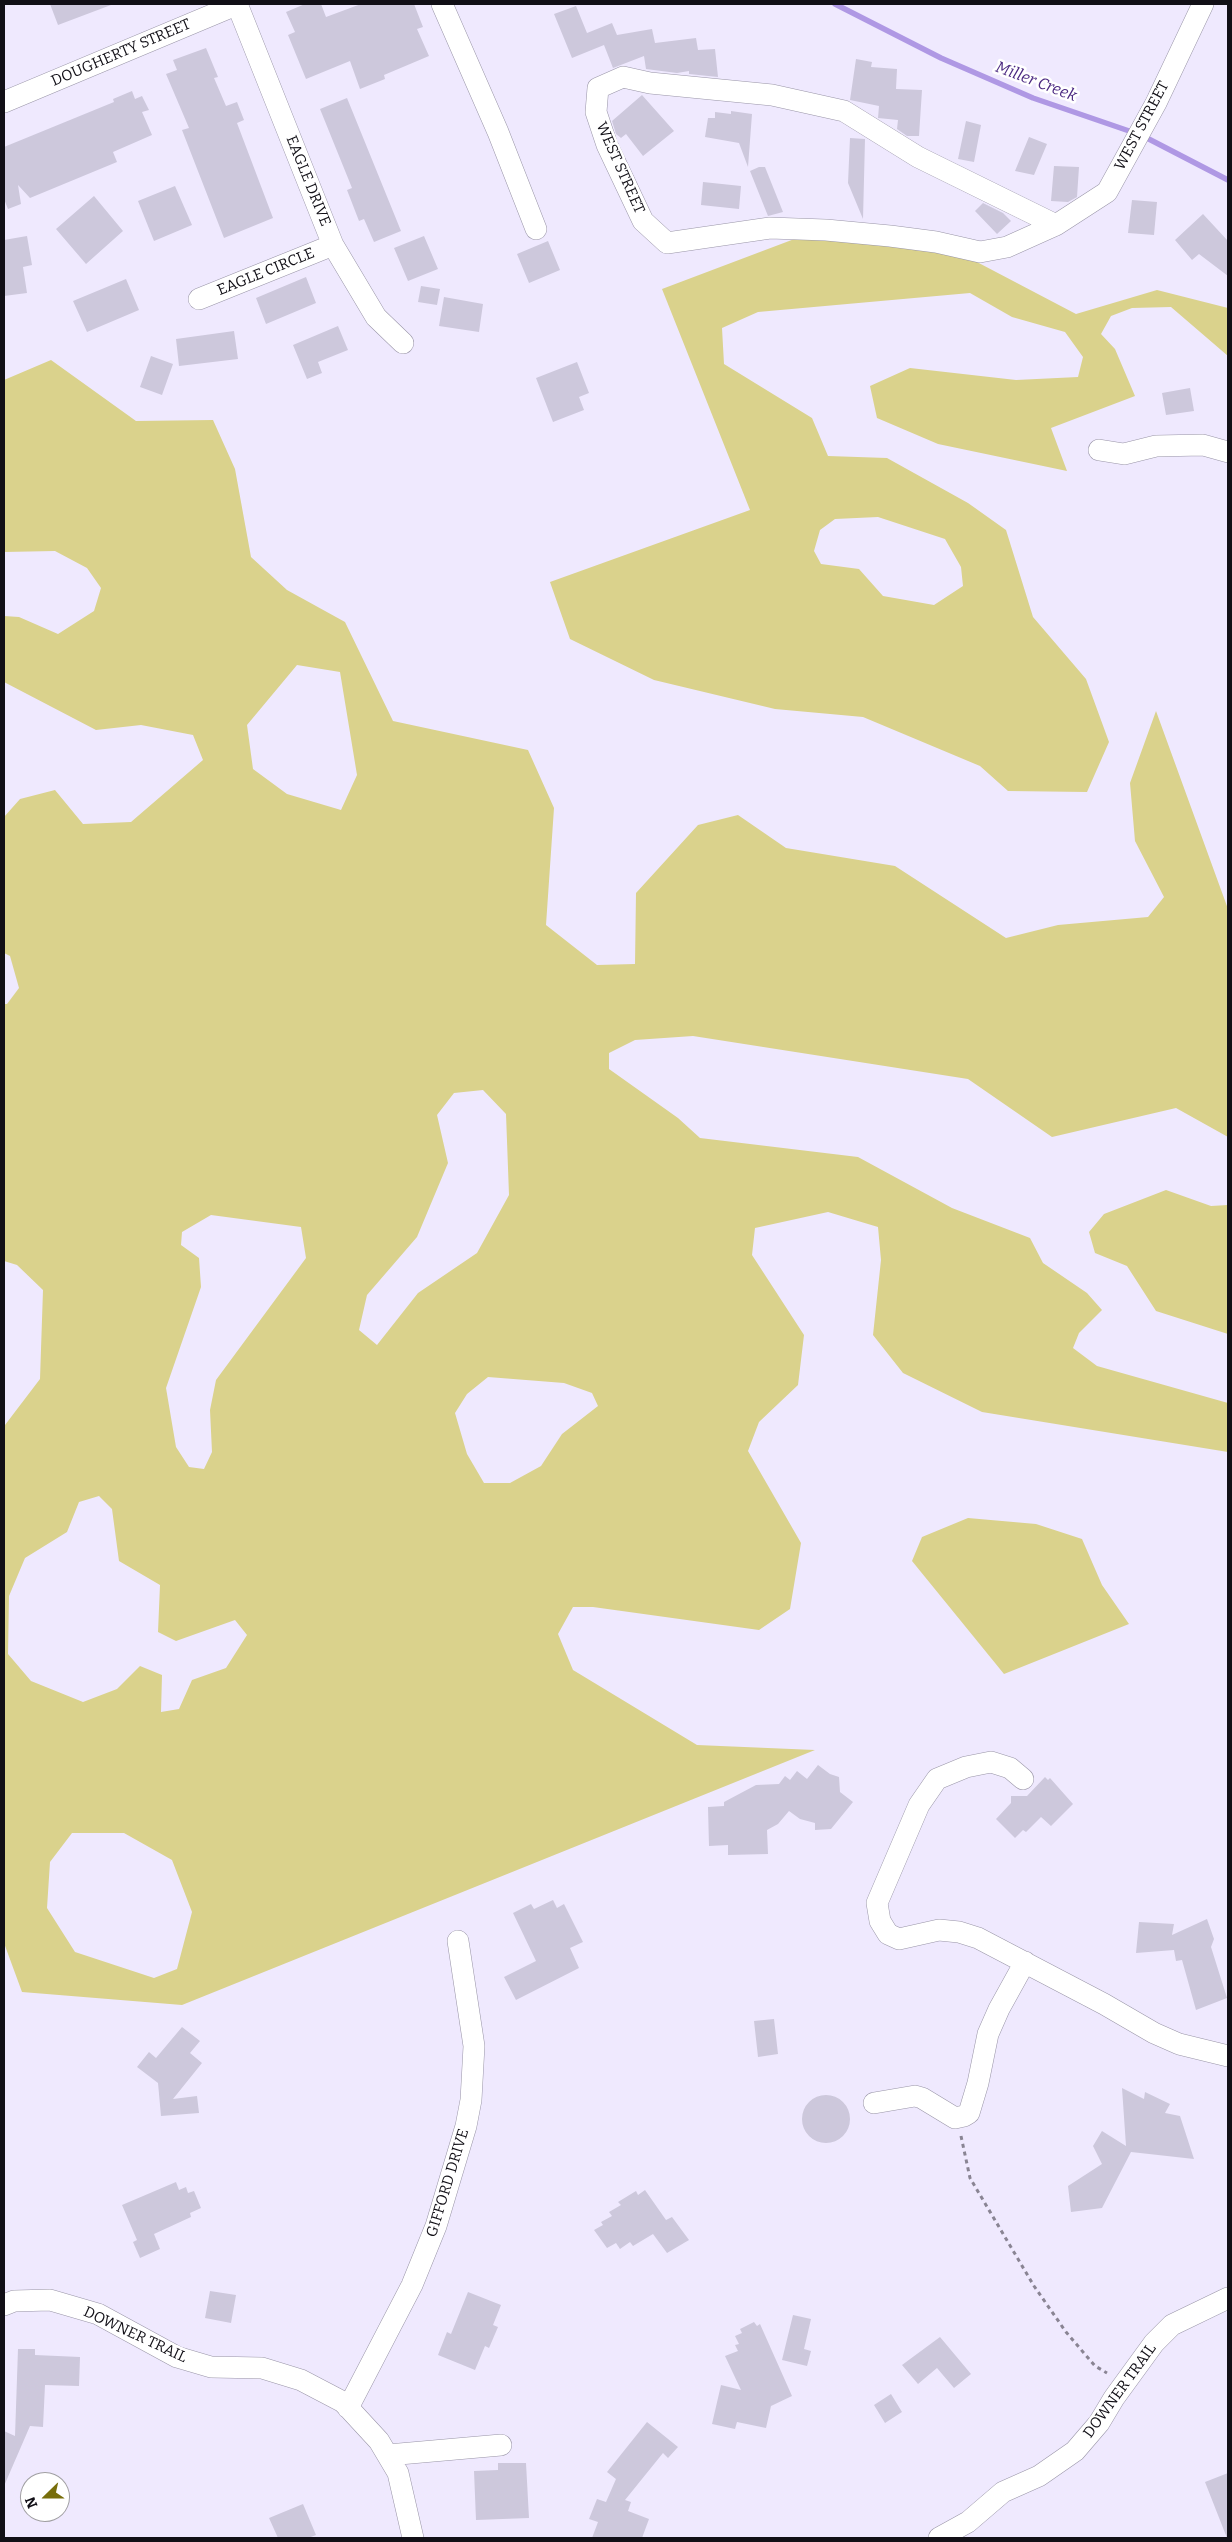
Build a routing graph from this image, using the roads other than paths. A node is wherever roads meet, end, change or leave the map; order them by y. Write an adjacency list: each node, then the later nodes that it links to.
1 (237, 4): 4 (street, DOUGHERTY STREET); 7 (street, EAGLE DRIVE)
2 (442, 4): 6 (street)
3 (1203, 4): 5 (street, WEST STREET)
4 (4, 102)
5 (1056, 225): 5 (street, WEST STREET)
6 (536, 229)
7 (333, 245): 8 (street, EAGLE CIRCLE); 9 (street, EAGLE DRIVE)
8 (199, 299)
9 (403, 343)
10 (1099, 450): 11 (street)
11 (1228, 452)
12 (1023, 1779): 14 (street)
13 (458, 1941): 19 (street, GIFFORD DRIVE)
14 (1025, 1962): 15 (street); 16 (street)
15 (1228, 2056)
16 (874, 2104)
17 (1228, 2298): 23 (street, DOWNER TRAIL)
18 (4, 2305): 19 (street, DOWNER TRAIL)
19 (348, 2408): 21 (street, DOWNER TRAIL)
20 (501, 2445): 21 (street)
21 (388, 2455): 22 (street, DOWNER TRAIL)
22 (413, 2538)
23 (939, 2538)

